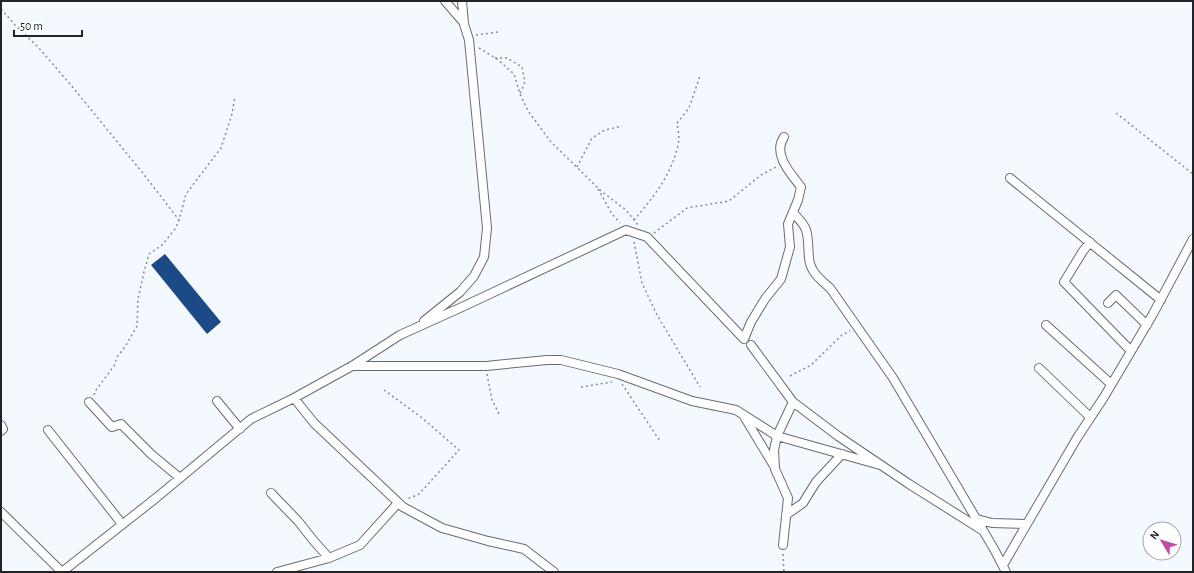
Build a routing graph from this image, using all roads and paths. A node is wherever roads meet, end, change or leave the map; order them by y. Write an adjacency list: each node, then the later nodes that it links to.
1 (445, 1): 4 (street)
2 (462, 1): 4 (street)
3 (1, 9): 20 (path)
4 (464, 24): 6 (street)
5 (498, 32): 6 (path)
6 (469, 39): 7 (path); 32 (street)
7 (495, 58): 9 (path); 9 (path)
8 (700, 76): 21 (path)
9 (520, 94): 15 (path)
10 (235, 96): 20 (path)
11 (1116, 113): 16 (path)
12 (622, 126): 15 (path)
13 (784, 137): 14 (street)
14 (783, 164): 19 (street); 24 (path)
15 (577, 167): 18 (path)
16 (1193, 174)
17 (1010, 178): 26 (street)
18 (596, 187): 21 (path); 23 (path)
19 (793, 212): 24 (street); 31 (street)
20 (179, 220): 47 (path)
21 (634, 220): 22 (path)
22 (639, 226)
23 (629, 231): 24 (street); 32 (street); 42 (path)
24 (648, 237)
25 (1193, 239): 27 (street)
26 (1090, 242): 27 (street); 34 (street)
27 (1161, 300): 30 (street)
28 (1108, 303): 30 (street)
29 (1046, 325): 40 (street)
30 (1147, 325): 34 (street)
31 (857, 327): 38 (path); 65 (street)
32 (414, 328): 35 (street)
33 (751, 345): 46 (street)
34 (1131, 351): 40 (street)
35 (352, 366): 36 (street); 44 (street)
36 (486, 366): 39 (street); 48 (path)
37 (1039, 368): 50 (street)
38 (790, 376)
39 (614, 378): 41 (path); 49 (street); 56 (path)
40 (1111, 384): 50 (street)
41 (581, 387)
42 (700, 387)
43 (384, 390): 62 (path)
44 (294, 398): 52 (street); 62 (street)
45 (217, 401): 52 (street)
46 (794, 402): 55 (street); 58 (street)
47 (91, 403): 60 (street)
48 (499, 414)
49 (744, 416): 55 (street); 59 (street)
50 (1090, 418): 67 (street)
51 (1, 426): 54 (street)
52 (240, 429): 60 (street)
53 (48, 430): 66 (street)
54 (1, 431)
55 (777, 436): 57 (street); 59 (street)
56 (660, 441)
57 (842, 454): 58 (street); 64 (street)
58 (880, 465): 68 (street)
59 (775, 469): 64 (street)
60 (180, 478): 66 (street)
61 (271, 493): 70 (street)
62 (398, 503): 70 (street); 73 (street)
63 (1, 512): 66 (street)
64 (786, 515): 69 (street)
65 (977, 519): 67 (street); 68 (street)
66 (122, 524)
67 (1026, 524): 71 (street)
68 (984, 532): 71 (street)
69 (783, 545): 74 (path)
70 (329, 558): 72 (street)
71 (1005, 568)
72 (277, 572)
73 (554, 572)
74 (784, 572)

